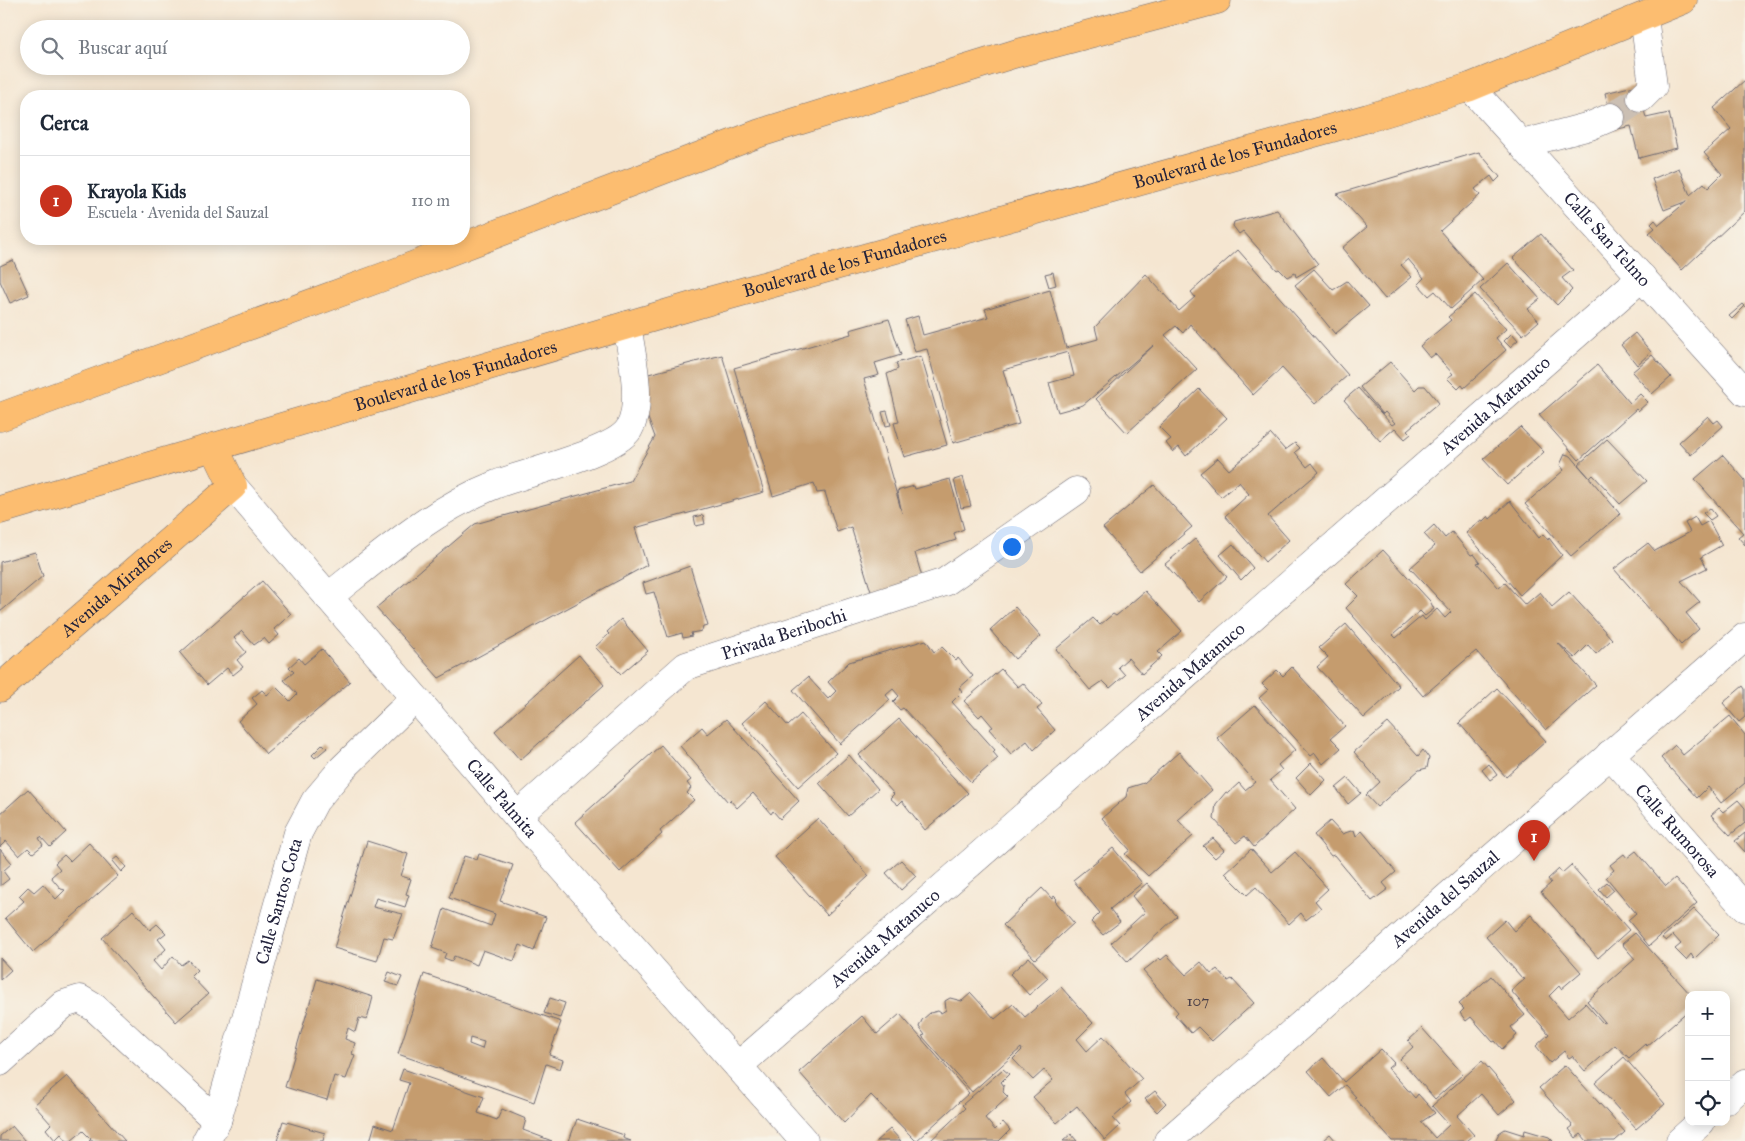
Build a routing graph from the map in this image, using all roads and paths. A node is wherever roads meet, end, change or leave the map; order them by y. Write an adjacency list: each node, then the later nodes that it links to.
1 (1217, 0): 8 (main road)
2 (1683, 0): 3 (main road, Boulevard de los Fundadores)
3 (1644, 17): 4 (main road, Boulevard de los Fundadores); 5 (street)
4 (1470, 87): 7 (street, Calle San Telmo); 11 (main road, Boulevard de los Fundadores)
5 (1641, 98)
6 (1611, 117): 7 (street)
7 (1522, 144): 10 (street, Calle San Telmo)
8 (470, 244)
9 (467, 245): 13 (main road)
10 (1642, 277): 12 (street, Calle San Telmo); 26 (street, Avenida Matanuco)
11 (627, 325): 14 (main road, Boulevard de los Fundadores); 18 (street)
12 (1745, 392)
13 (0, 417)
14 (214, 447): 15 (main road, Calle Palmita); 17 (main road, Boulevard de los Fundadores)
15 (233, 486): 18 (street, Calle Palmita); 20 (main road, Avenida Miraflores)
16 (1076, 491): 23 (street, Privada Beribochi)
17 (0, 510)
18 (328, 597): 21 (street, Calle Palmita)
19 (1745, 637): 22 (street, Avenida del Sauzal)
20 (0, 688)
21 (415, 698): 23 (street, Calle Palmita); 30 (street, Calle Santos Cota)
22 (1610, 754): 24 (street, Calle Rumorosa); 32 (street, Avenida del Sauzal)
23 (517, 816): 26 (street, Calle Palmita)
24 (1745, 908)
25 (0, 1062): 30 (street)
26 (738, 1066): 31 (street, Calle Palmita)
27 (1745, 1083): 28 (street)
28 (1730, 1096)
29 (1697, 1126): 33 (street)
30 (211, 1131)
31 (804, 1141)
32 (1168, 1141)
33 (1680, 1141)

